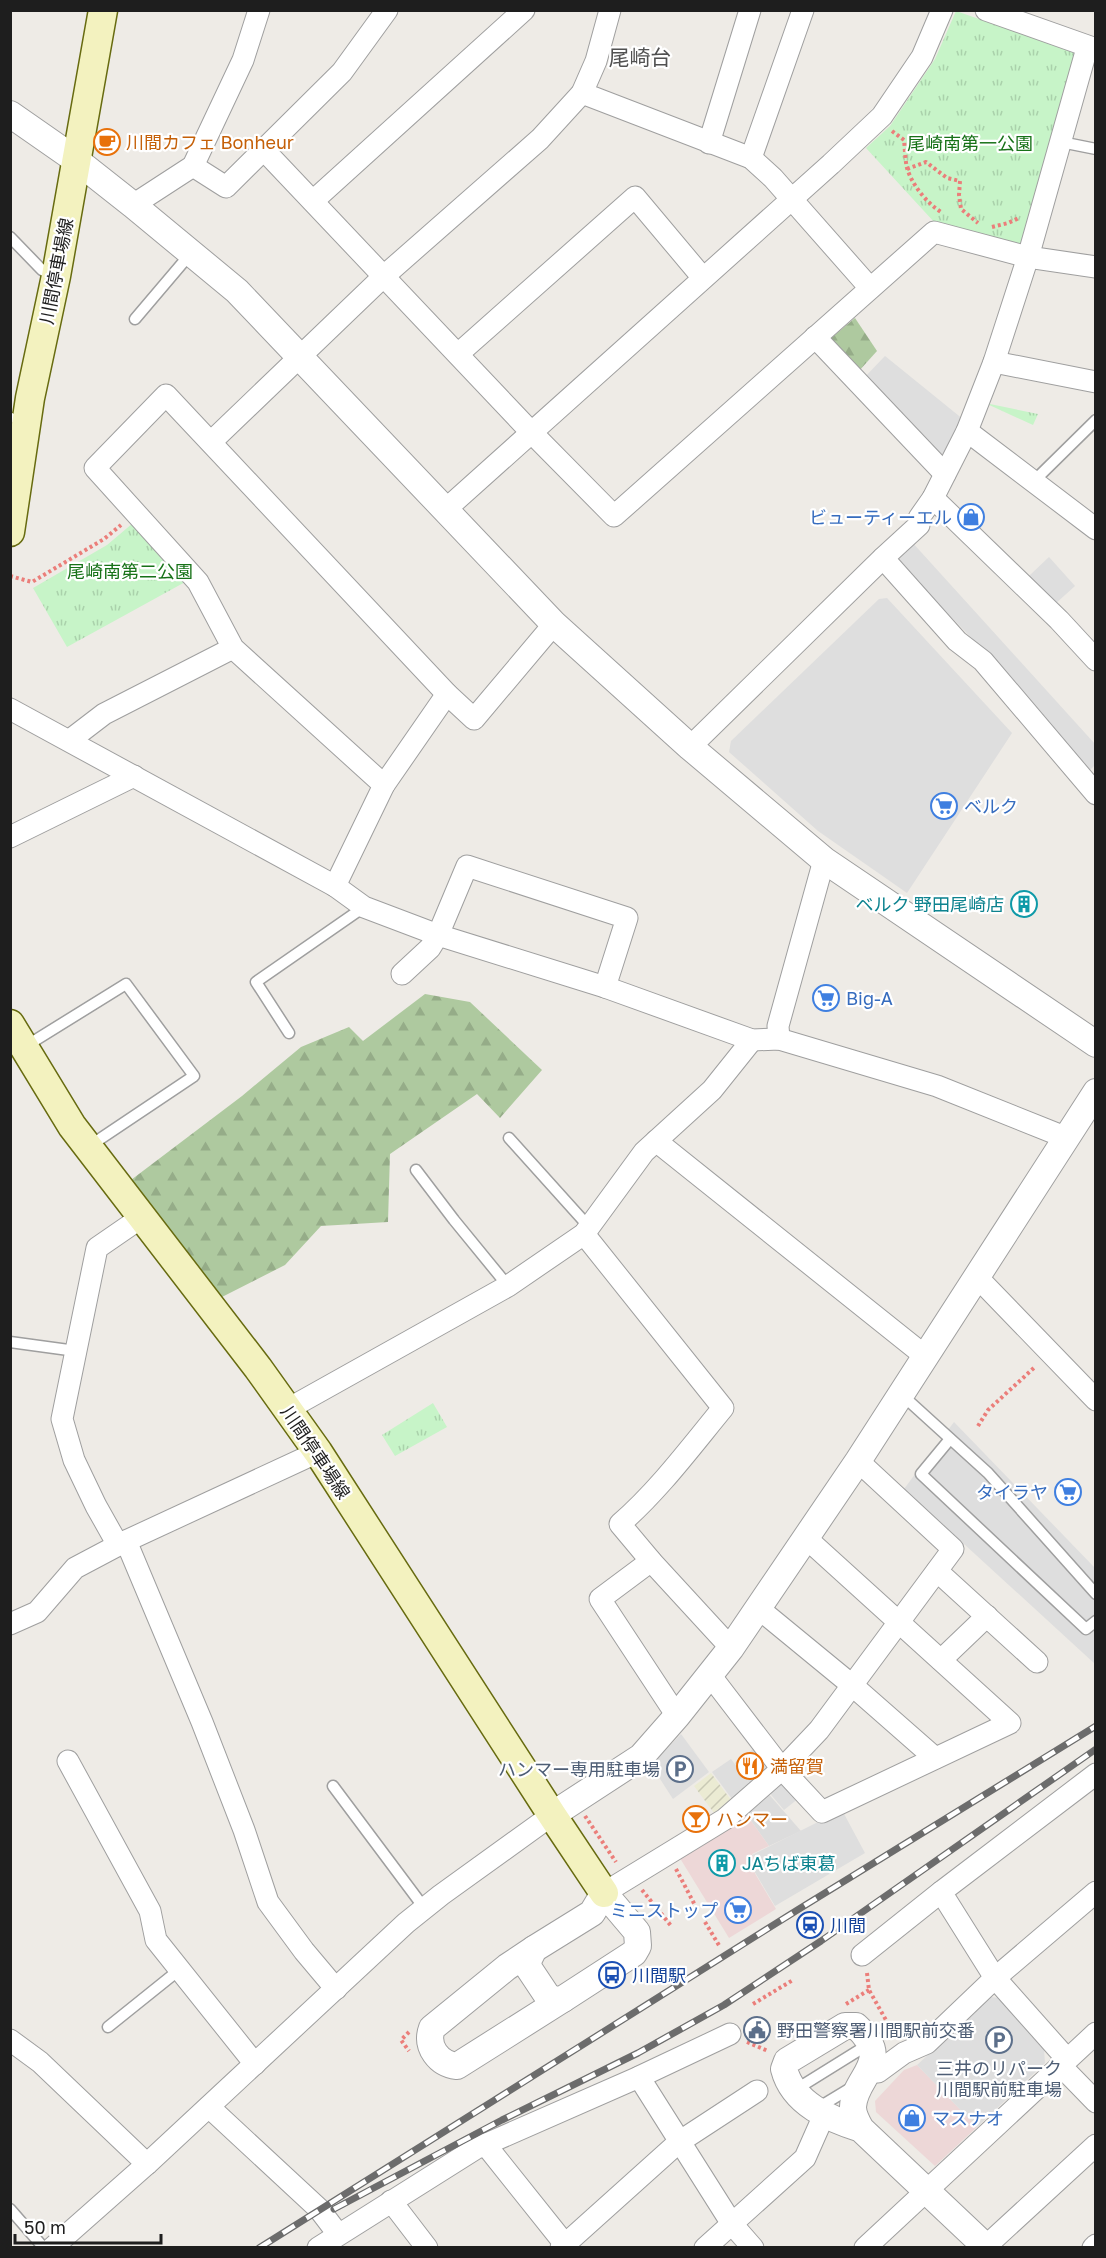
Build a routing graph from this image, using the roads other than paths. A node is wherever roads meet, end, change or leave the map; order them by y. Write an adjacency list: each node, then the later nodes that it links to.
1 (103, 10): 18 (main road, 川間停車場線)
2 (259, 10): 19 (street)
3 (387, 10): 15 (street)
4 (524, 10): 21 (street)
5 (610, 10): 11 (street)
6 (750, 10): 14 (street)
7 (803, 10): 17 (street)
8 (942, 10): 20 (street)
9 (986, 10): 10 (street)
10 (1091, 48): 13 (street)
11 (582, 93): 14 (street); 28 (street)
12 (10, 114): 18 (street)
13 (1060, 142): 16 (lane); 25 (street)
14 (709, 143): 17 (street)
15 (263, 149): 19 (street); 21 (street)
16 (1095, 149)
17 (751, 158): 20 (street)
18 (76, 160): 22 (street); 27 (main road, 川間停車場線)
19 (193, 165): 22 (street)
20 (792, 200): 29 (street); 30 (street)
21 (313, 201): 28 (street)
22 (133, 205): 24 (street)
23 (10, 237): 27 (lane)
24 (191, 252): 31 (lane); 34 (street)
25 (1028, 257): 26 (street); 30 (street); 35 (street)
26 (1095, 267)
27 (56, 276): 38 (main road, 川間停車場線)
28 (384, 276): 33 (street); 34 (street)
29 (703, 278): 33 (street); 40 (street)
30 (870, 288): 32 (street)
31 (135, 319)
32 (814, 337): 40 (street); 42 (street)
33 (458, 354): 40 (street)
34 (300, 357): 41 (street); 45 (street)
35 (994, 362): 36 (street); 39 (street)
36 (1095, 382)
37 (1095, 420): 43 (lane)
38 (14, 423): 47 (main road, 川間停車場線)
39 (966, 431): 42 (street); 43 (street)
40 (531, 432): 45 (street)
41 (211, 442): 50 (street); 52 (street)
42 (945, 474): 44 (street)
43 (1034, 482): 46 (street)
44 (933, 498): 48 (street); 51 (street)
45 (445, 510): 49 (street)
46 (1095, 529)
47 (10, 532)
48 (883, 558): 55 (street); 58 (street)
49 (554, 624): 52 (street); 55 (street)
50 (233, 648): 54 (street); 57 (street)
51 (1095, 660)
52 (447, 694): 57 (street)
53 (10, 709): 54 (street)
54 (70, 740): 56 (street)
55 (690, 747): 60 (street)
56 (134, 776): 59 (street); 61 (street)
57 (384, 785): 61 (street)
58 (1095, 794)
59 (10, 837)
60 (824, 860): 67 (street); 70 (street)
61 (335, 886): 62 (street)
62 (364, 907): 63 (street); 66 (lane)
63 (438, 935): 64 (street); 65 (street); 65 (street)
64 (402, 974)
65 (605, 987): 68 (street)
66 (289, 1033)
67 (779, 1039): 68 (street); 73 (street)
68 (752, 1040): 74 (street)
69 (15, 1042): 75 (main road, 川間停車場線); 75 (lane)
70 (1095, 1044)
71 (1095, 1092): 73 (street)
72 (509, 1138): 78 (lane)
73 (1067, 1138): 79 (street)
74 (656, 1141): 78 (street); 83 (street)
75 (88, 1147): 77 (main road, 川間停車場線)
76 (416, 1170): 80 (lane)
77 (142, 1217): 82 (street); 86 (main road, 川間停車場線)
78 (587, 1231): 80 (street); 92 (street)
79 (978, 1278): 83 (street); 85 (street)
80 (508, 1286): 86 (street)
81 (10, 1342): 82 (lane)
82 (76, 1351): 91 (street)
83 (925, 1356): 84 (street)
84 (901, 1394): 87 (lane); 89 (street)
85 (1095, 1400)
86 (288, 1409): 88 (main road, 川間停車場線)
87 (950, 1439): 94 (lane); 97 (lane)
88 (318, 1452): 91 (street); 111 (main road, 川間停車場線)
89 (858, 1461): 90 (street); 93 (street)
90 (806, 1538): 95 (street); 98 (street)
91 (122, 1543): 99 (street); 120 (street)
92 (651, 1562): 100 (street); 105 (street)
93 (937, 1571): 96 (street); 98 (street)
94 (1095, 1594)
95 (758, 1608): 100 (street); 104 (street)
96 (987, 1616): 101 (street); 102 (street)
97 (1095, 1621)
98 (899, 1622): 101 (street); 104 (street)
99 (10, 1624)
100 (731, 1648): 103 (street)
101 (941, 1660): 106 (street)
102 (1037, 1662)
103 (710, 1675): 105 (street); 108 (street)
104 (853, 1686): 106 (street); 108 (street)
105 (677, 1716): 111 (street)
106 (935, 1758): 108 (street)
107 (68, 1761): 118 (street)
108 (782, 1769): 114 (street)
109 (1095, 1773): 112 (street)
110 (333, 1786): 115 (lane)
111 (552, 1815): 114 (main road, 川間停車場線); 115 (street)
112 (941, 1892): 117 (street); 119 (street)
113 (1095, 1892): 119 (street)
114 (605, 1905): 116 (street); 121 (street)
115 (425, 1909): 120 (street)
116 (534, 1949): 121 (street); 121 (street)
117 (862, 1954)
118 (178, 1970): 122 (lane); 127 (street)
119 (995, 1978): 126 (street); 128 (street)
120 (336, 1989): 127 (street)
121 (563, 1999)
122 (108, 2027)
123 (1095, 2033): 126 (street)
124 (730, 2034): 129 (street)
125 (10, 2040): 138 (street)
126 (1063, 2062): 131 (street); 139 (street)
127 (255, 2064): 132 (street)
128 (867, 2075): 133 (lane); 133 (street); 134 (street)
129 (639, 2078): 135 (street); 136 (street)
130 (757, 2091): 135 (street)
131 (1095, 2102)
132 (209, 2107): 138 (street); 143 (street)
133 (819, 2112): 134 (street); 142 (street)
134 (861, 2129): 139 (street)
135 (679, 2142): 142 (street); 144 (street)
136 (485, 2144): 140 (street); 144 (street)
137 (1095, 2145): 152 (street)
138 (147, 2164): 146 (street)
139 (926, 2191): 151 (street); 152 (street)
140 (391, 2201): 143 (street); 148 (street)
141 (10, 2209): 145 (lane)
142 (732, 2224): 149 (street); 150 (street)
143 (338, 2235): 147 (street)
144 (564, 2246)
145 (44, 2247)
146 (52, 2247)
147 (318, 2247)
148 (427, 2247)
149 (705, 2247)
150 (753, 2247)
151 (865, 2247)
152 (985, 2247)

